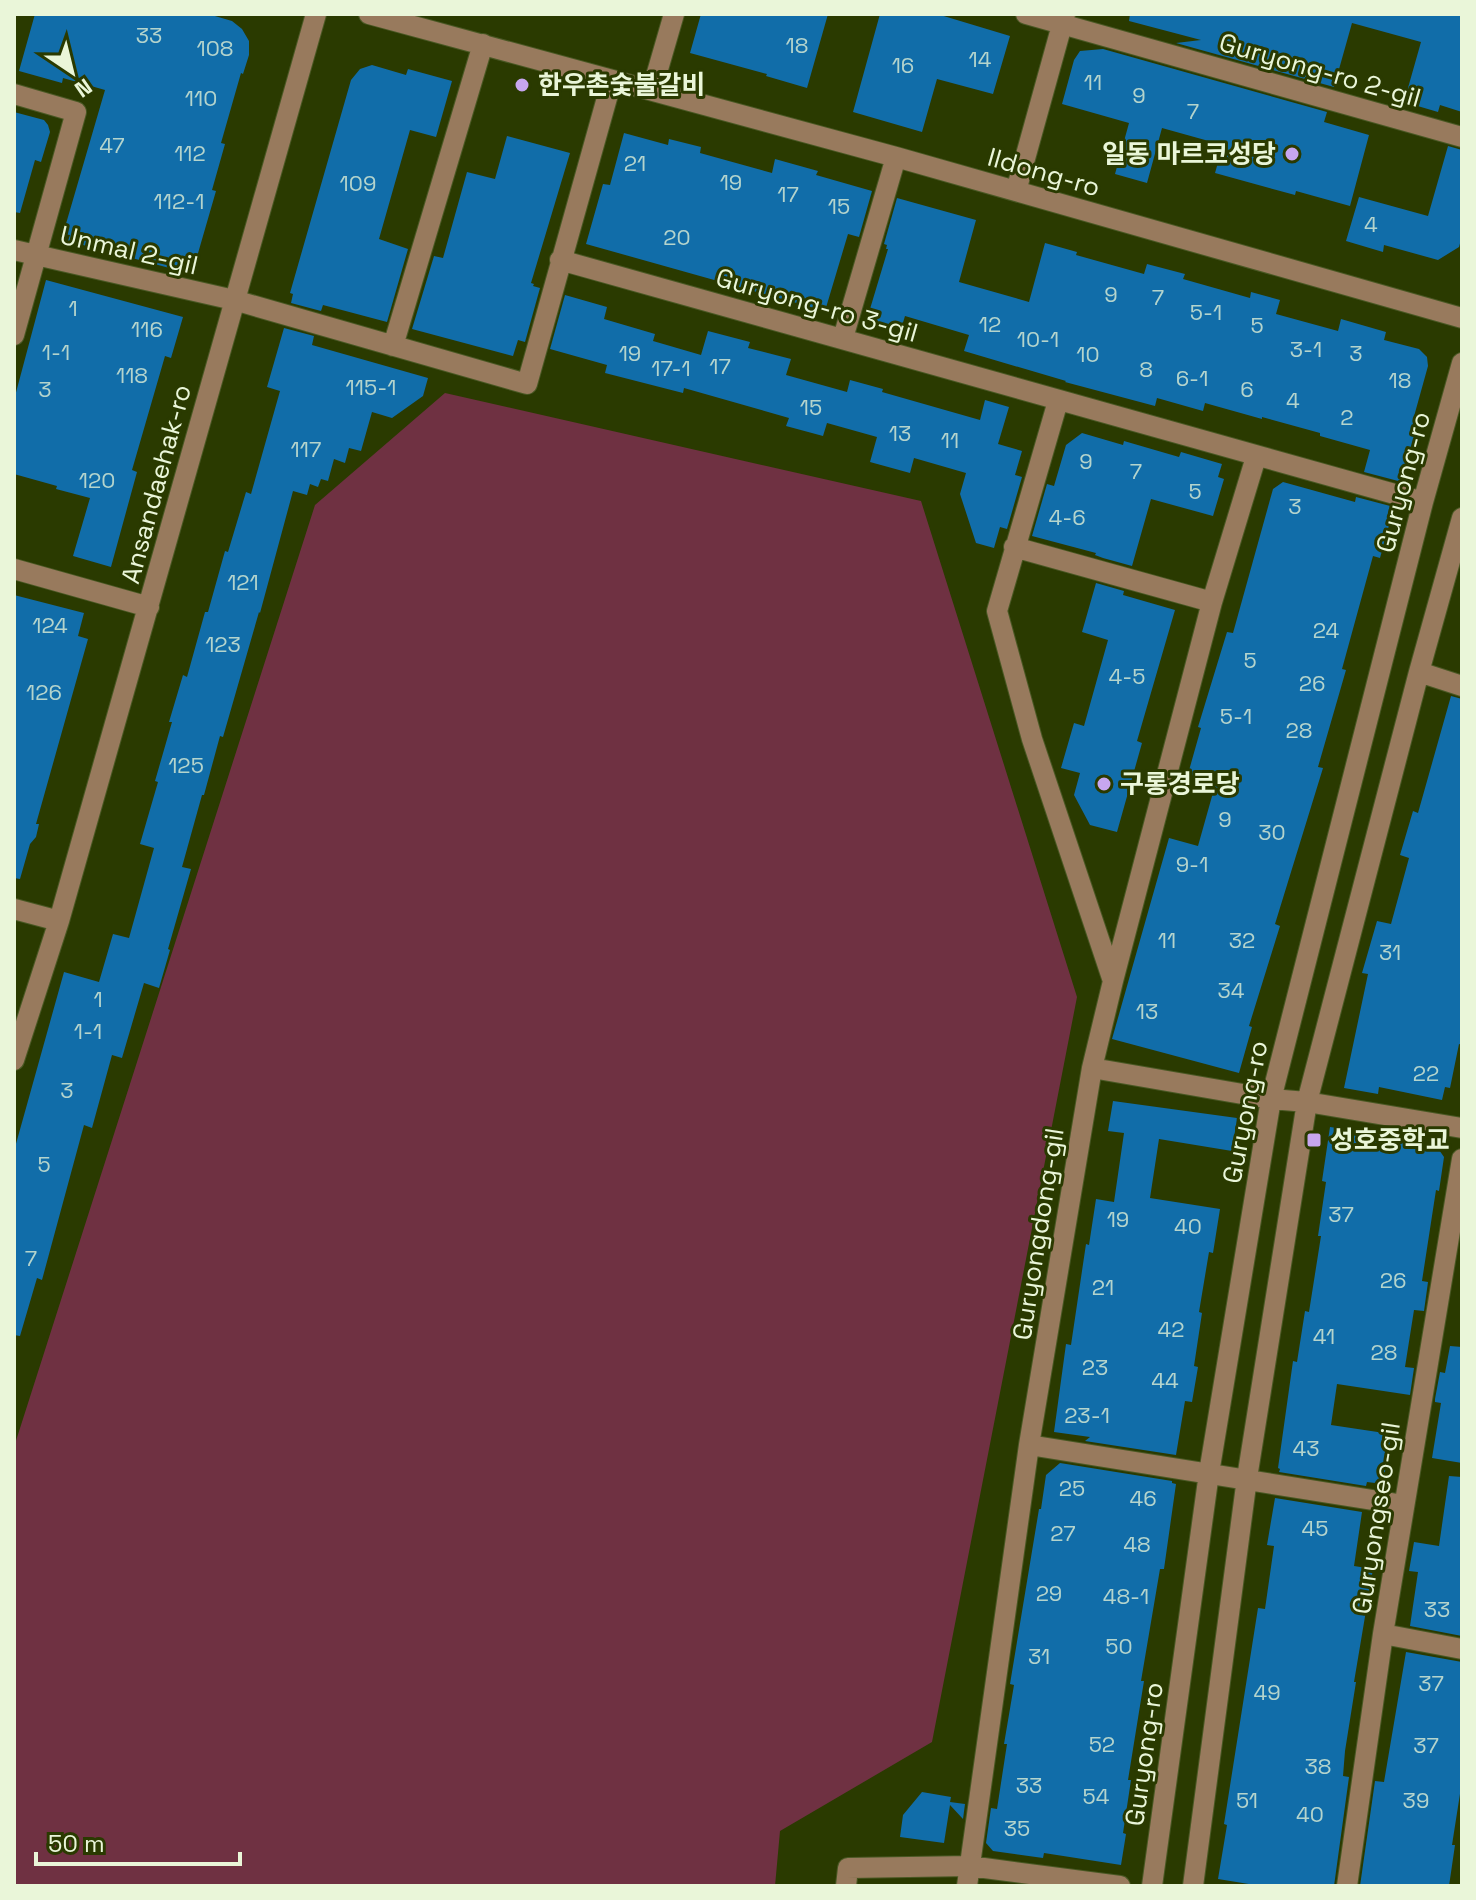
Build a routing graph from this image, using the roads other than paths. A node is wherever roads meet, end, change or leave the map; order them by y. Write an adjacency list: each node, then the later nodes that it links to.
1 (316, 14): 16 (street, Ansandaehak-ro)
2 (369, 14): 6 (street, Ildong-ro)
3 (674, 14): 8 (street)
4 (1026, 14): 5 (street, Guryong-ro 2-gil)
5 (1064, 19): 10 (street, Guryong-ro 2-gil); 12 (street)
6 (483, 44): 7 (street, Ildong-ro); 20 (street)
7 (612, 80): 8 (street, Ildong-ro); 15 (street)
8 (652, 90): 11 (street, Ildong-ro)
9 (14, 94): 14 (street)
10 (1462, 137)
11 (896, 157): 12 (street, Ildong-ro); 19 (street)
12 (1016, 191): 17 (street, Ildong-ro)
13 (14, 250): 14 (street, Unmal 2-gil)
14 (35, 256): 16 (street, Unmal 2-gil); 18 (street)
15 (560, 260): 19 (street, Guryong-ro 3-gil); 20 (street, Unmal 2-gil)
16 (234, 300): 20 (street, Unmal 2-gil); 29 (street, Ansandaehak-ro)
17 (1462, 318)
18 (14, 335)
19 (843, 338): 22 (street, Guryong-ro 3-gil)
20 (393, 346)
21 (1462, 363): 24 (street, Guryong-ro)
22 (1058, 401): 23 (street, Guryong-ro 3-gil); 26 (street)
23 (1256, 457): 24 (street, Guryong-ro 3-gil); 28 (street, Guryongdong-gil)
24 (1423, 502): 37 (street, Guryong-ro)
25 (1462, 518): 30 (street)
26 (1014, 547): 28 (street); 34 (street)
27 (14, 569): 29 (street)
28 (1212, 602): 34 (street, Guryongdong-gil)
29 (149, 607): 33 (street, Ansandaehak-ro)
30 (1419, 672): 31 (street); 38 (street)
31 (1462, 686)
32 (14, 909): 33 (street)
33 (59, 921): 35 (street, Ansandaehak-ro)
34 (1113, 981): 36 (street, Guryongdong-gil)
35 (14, 1060)
36 (1092, 1068): 37 (street); 41 (street, Guryongdong-gil)
37 (1271, 1099): 38 (street); 42 (street, Guryong-ro)
38 (1307, 1102): 39 (street); 43 (street)
39 (1462, 1128)
40 (1462, 1159): 44 (street, Guryongseo-gil)
41 (1029, 1445): 42 (street); 47 (street, Guryongdong-gil)
42 (1209, 1473): 43 (street); 50 (street, Guryong-ro)
43 (1247, 1478): 44 (street); 51 (street)
44 (1404, 1505): 45 (street, Guryongseo-gil)
45 (1383, 1634): 46 (street); 52 (street, Guryongseo-gil)
46 (1462, 1649)
47 (968, 1876): 48 (street); 49 (street)
48 (846, 1886)
49 (1120, 1886)
50 (1152, 1886)
51 (1193, 1886)
52 (1347, 1886)

